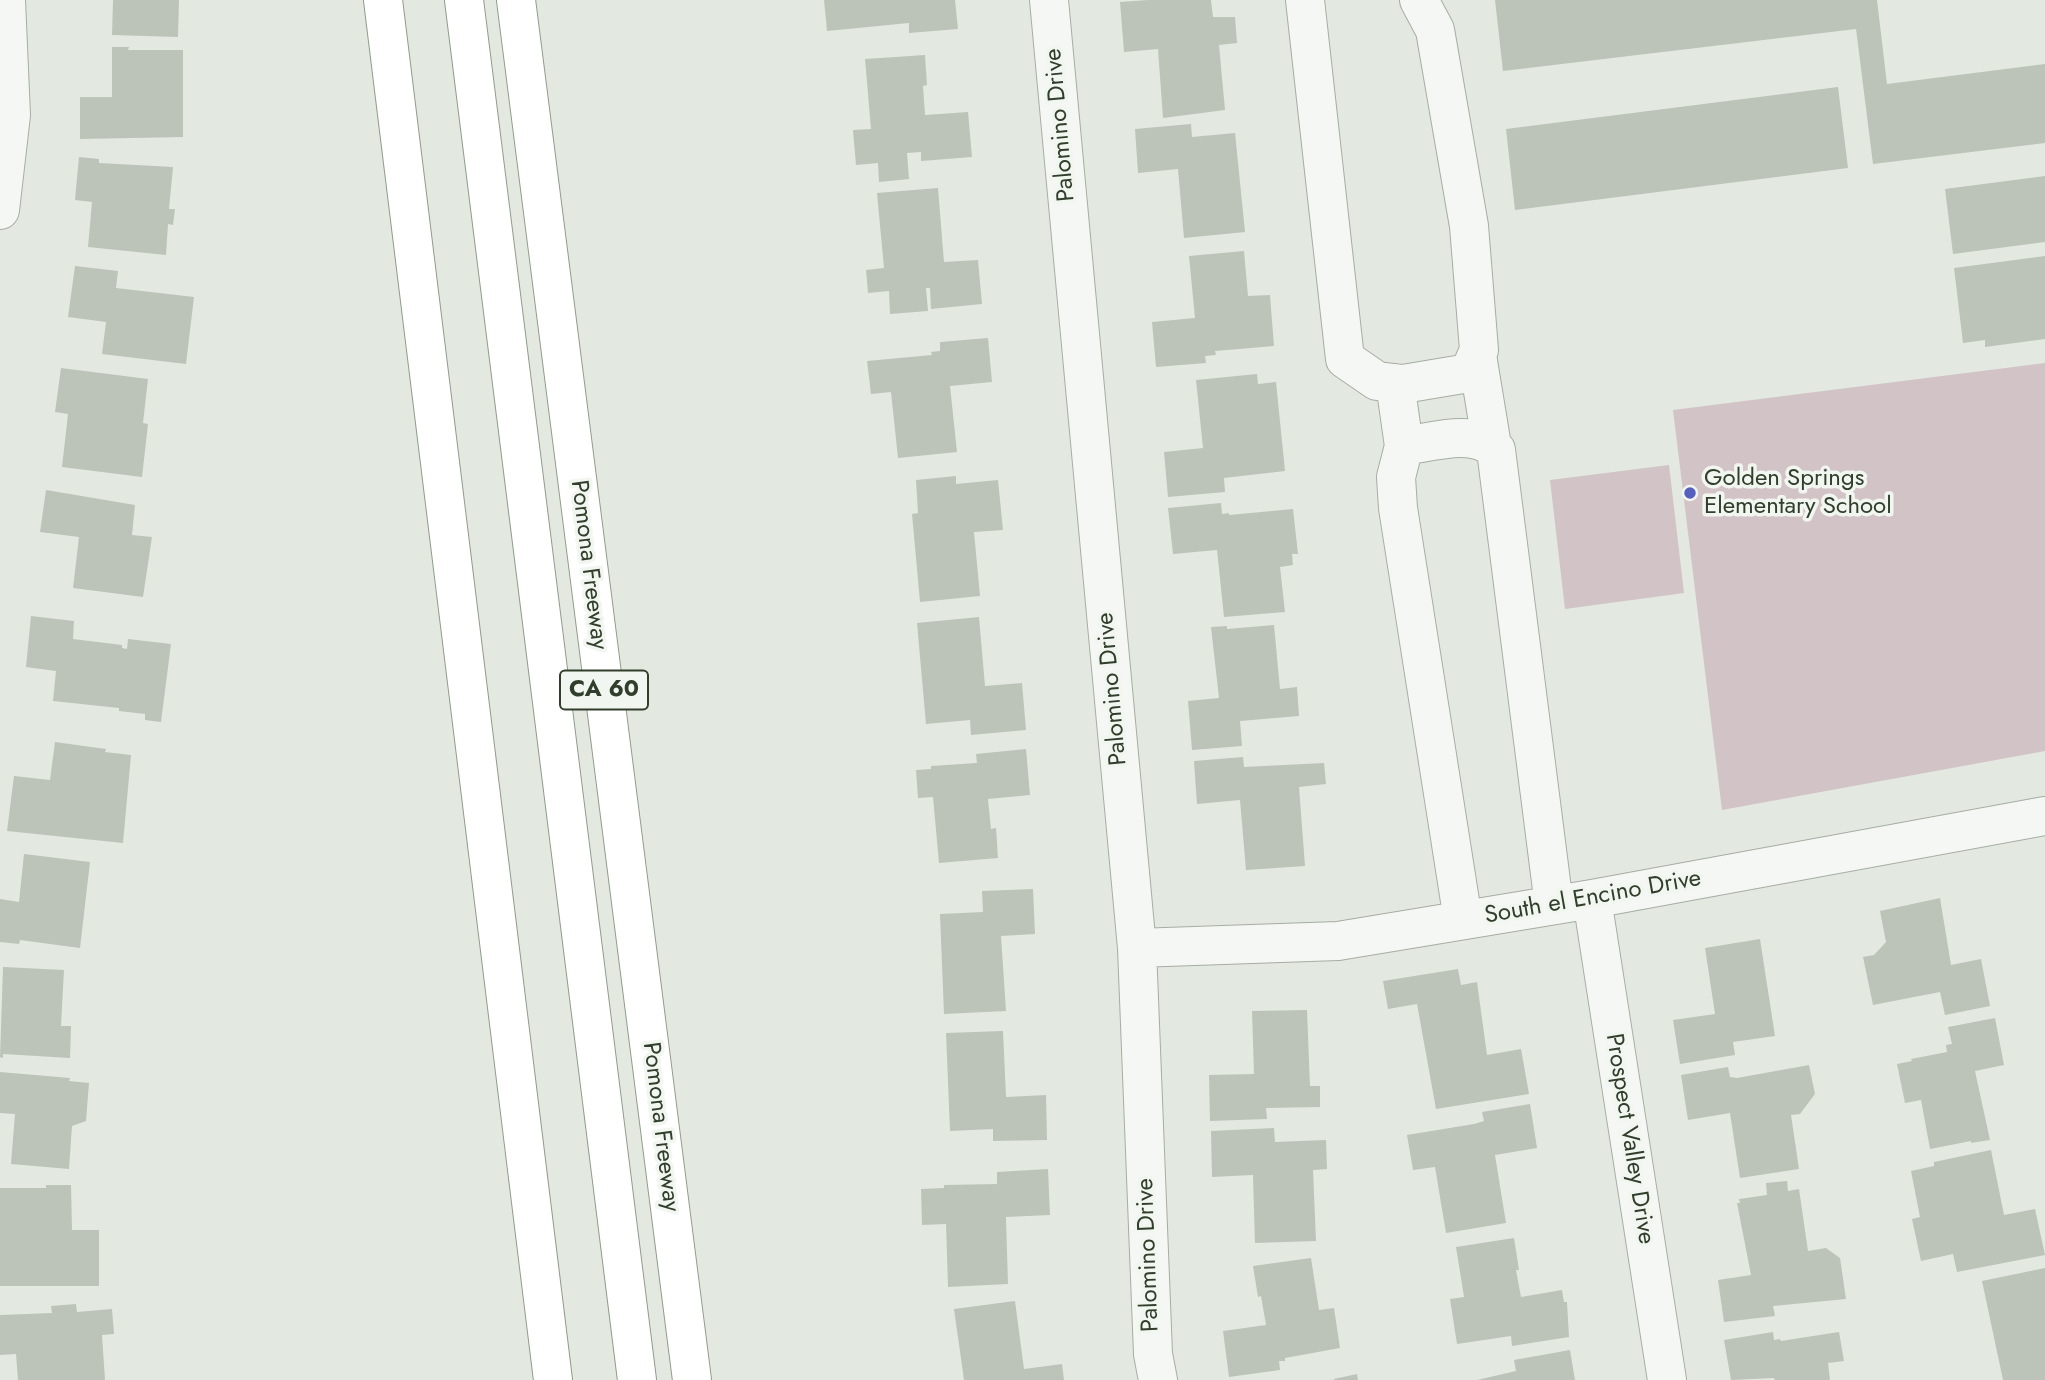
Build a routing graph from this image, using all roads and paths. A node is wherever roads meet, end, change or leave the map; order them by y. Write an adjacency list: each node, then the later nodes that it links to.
1 (6, 0): 9 (street)
2 (383, 0): 19 (highway)
3 (440, 0): 20 (highway)
4 (464, 0): 21 (highway)
5 (516, 0): 22 (highway, Pomona Freeway / CA 60)
6 (1049, 0): 18 (street, Palomino Drive)
7 (1305, 0): 11 (street)
8 (1419, 0): 10 (street)
9 (0, 210)
10 (1477, 355): 11 (street); 13 (street)
11 (1395, 383): 12 (street)
12 (1405, 446): 13 (street); 17 (street)
13 (1492, 446): 16 (street)
14 (2044, 823): 15 (street, South el Encino Drive)
15 (1592, 898): 16 (street, South el Encino Drive); 24 (street, Prospect Valley Drive)
16 (1554, 905): 17 (street, South el Encino Drive)
17 (1463, 920): 18 (street, South el Encino Drive)
18 (1137, 948): 23 (street, Palomino Drive)
19 (553, 1380)
20 (612, 1380)
21 (637, 1380)
22 (692, 1380)
23 (1158, 1380)
24 (1667, 1380)

